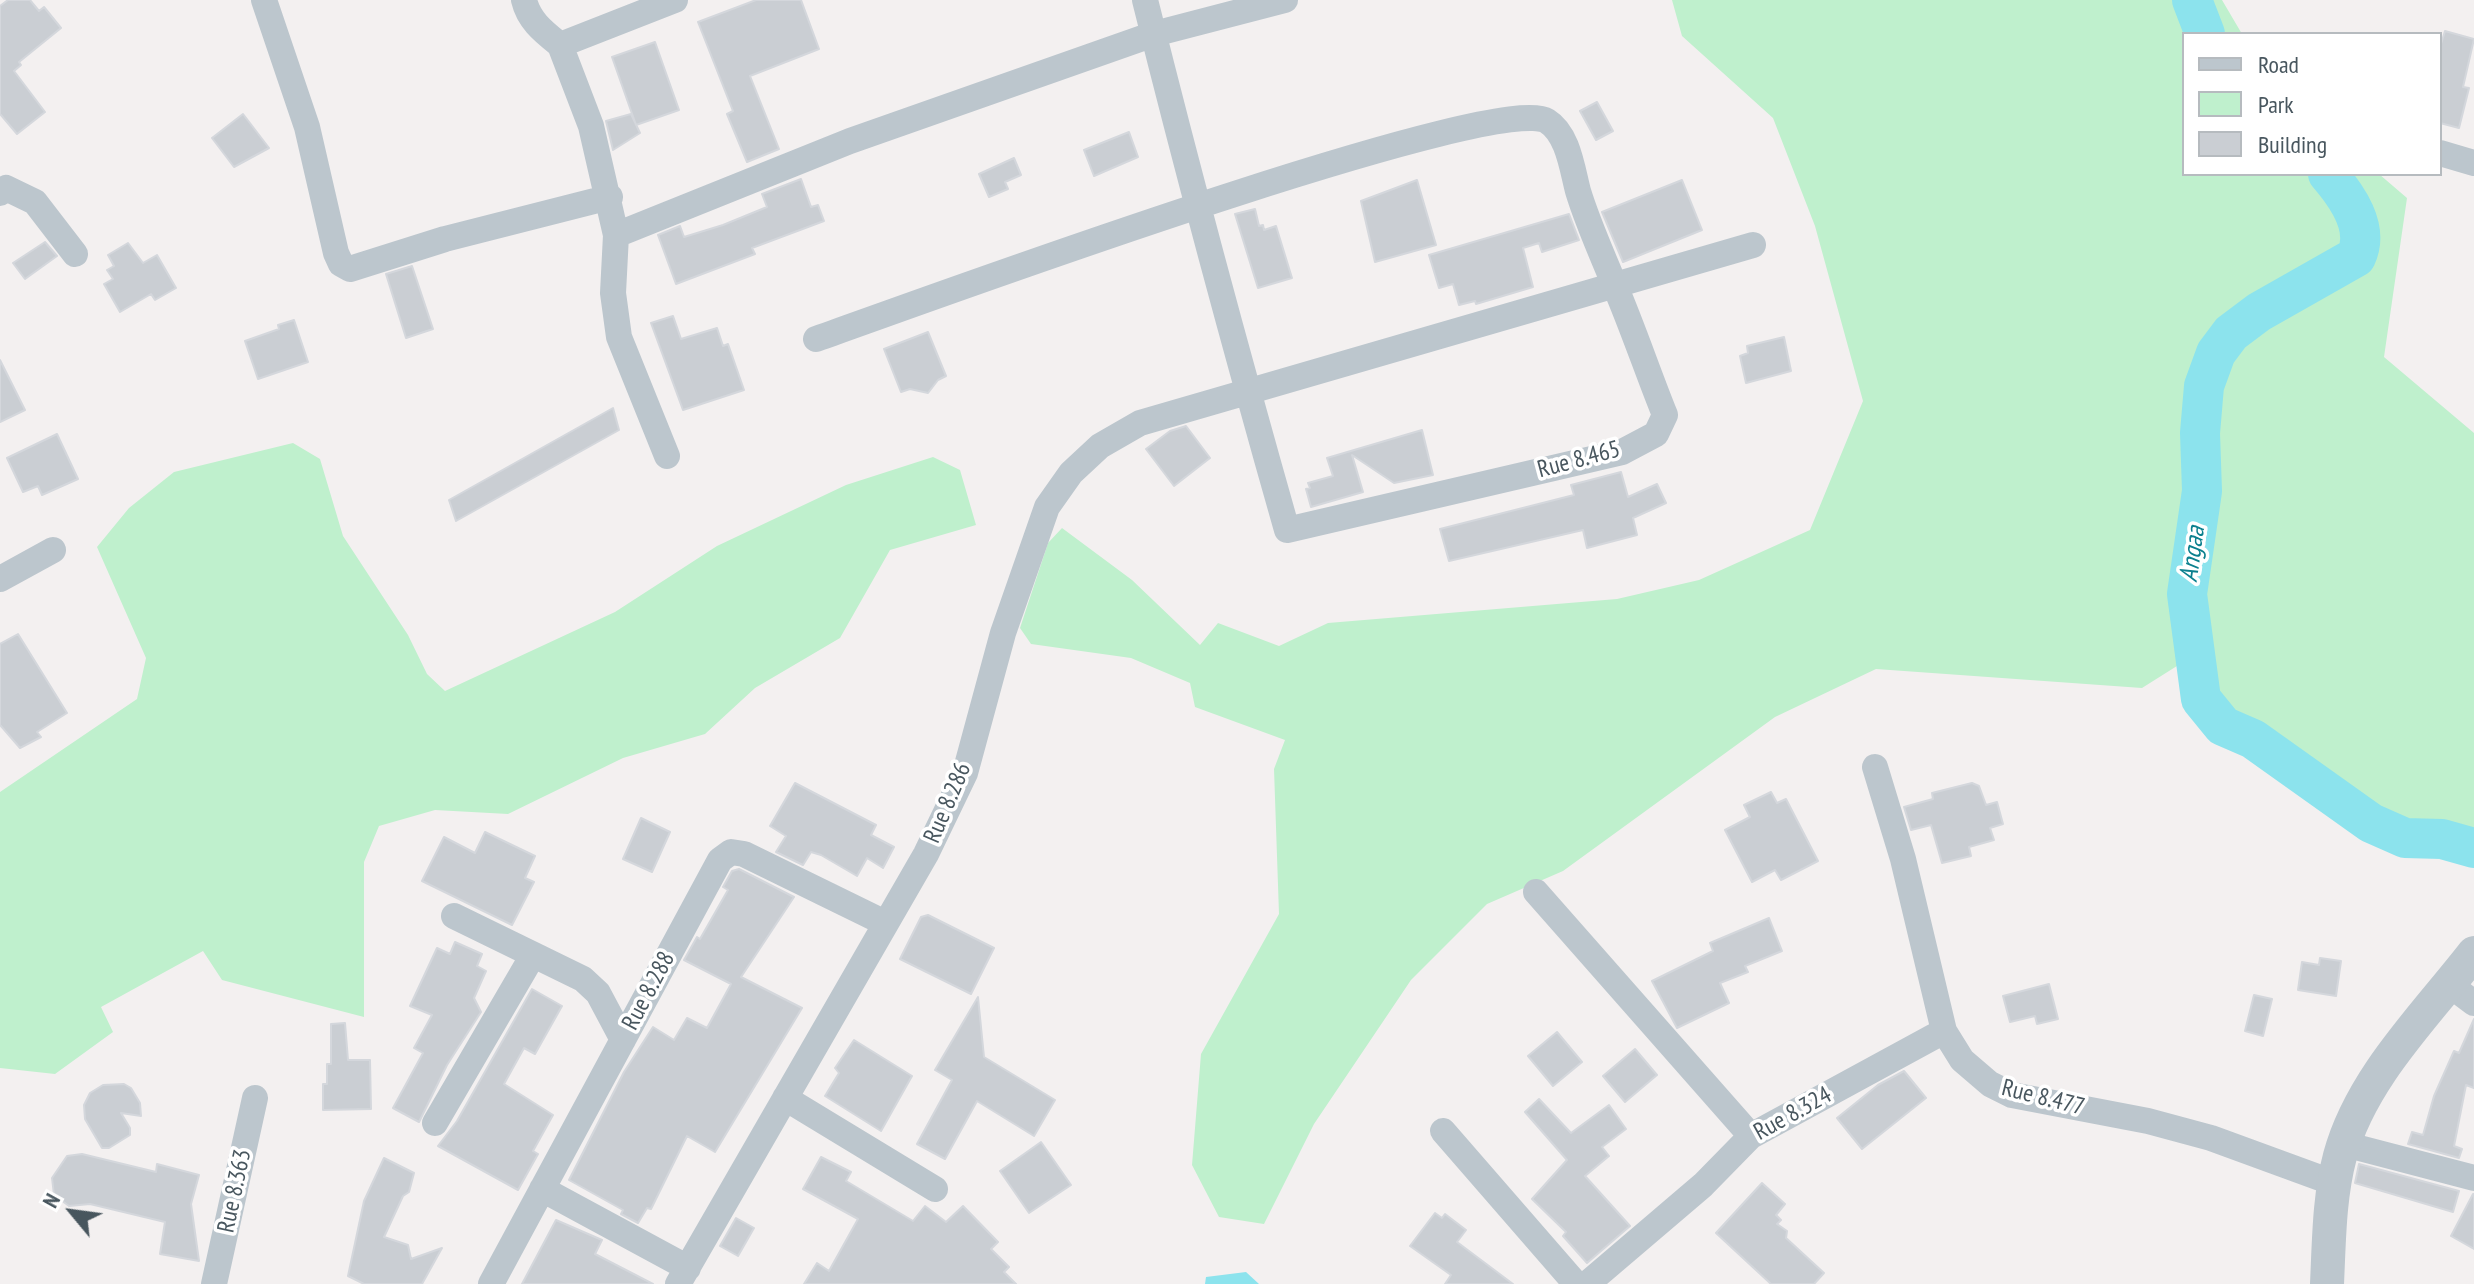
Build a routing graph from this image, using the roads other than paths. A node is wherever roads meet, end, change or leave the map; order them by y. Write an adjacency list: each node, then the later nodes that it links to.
1 (264, 0): 11 (street)
2 (524, 0): 7 (street)
3 (675, 0): 7 (street)
4 (1145, 0): 6 (street, Rue 8.465)
5 (1285, 0): 6 (street)
6 (1154, 34): 12 (street, Rue 8.465); 13 (street)
7 (560, 45): 11 (street)
8 (2442, 154): 9 (street)
9 (2474, 163)
10 (2, 187): 15 (street)
11 (610, 197): 13 (street)
12 (1199, 204): 16 (street, Rue 8.465); 17 (street); 18 (street, Rue 8.465)
13 (616, 235): 19 (street)
14 (1753, 245): 16 (street, Rue 8.286)
15 (75, 254)
16 (1616, 287): 18 (street, Rue 8.286); 18 (street, Rue 8.465)
17 (816, 339)
18 (1247, 390): 25 (street, Rue 8.286)
19 (667, 456)
20 (53, 550): 21 (street)
21 (0, 579)
22 (1875, 767): 29 (street, Rue 8.477)
23 (1536, 892): 35 (street)
24 (454, 916): 27 (street)
25 (885, 923): 30 (street, Rue 8.288); 32 (street, Rue 8.286)
26 (2474, 953): 28 (street)
27 (533, 955): 30 (street); 33 (street)
28 (2462, 994): 36 (street)
29 (1944, 1031): 35 (street, Rue 8.324); 38 (street, Rue 8.477)
30 (623, 1040): 39 (street, Rue 8.288)
31 (255, 1098): 42 (street, Rue 8.363)
32 (785, 1098): 40 (street); 41 (street, Rue 8.286)
33 (435, 1123)
34 (1443, 1131): 44 (street)
35 (1751, 1136): 45 (street, Rue 8.324)
36 (2344, 1144): 37 (street); 38 (street)
37 (2474, 1178)
38 (2334, 1183): 46 (street)
39 (542, 1189): 41 (street); 43 (street, Rue 8.288)
40 (935, 1189)
41 (683, 1276)
42 (214, 1284)
43 (491, 1284)
44 (1576, 1284)
45 (1587, 1284)
46 (2327, 1284)

